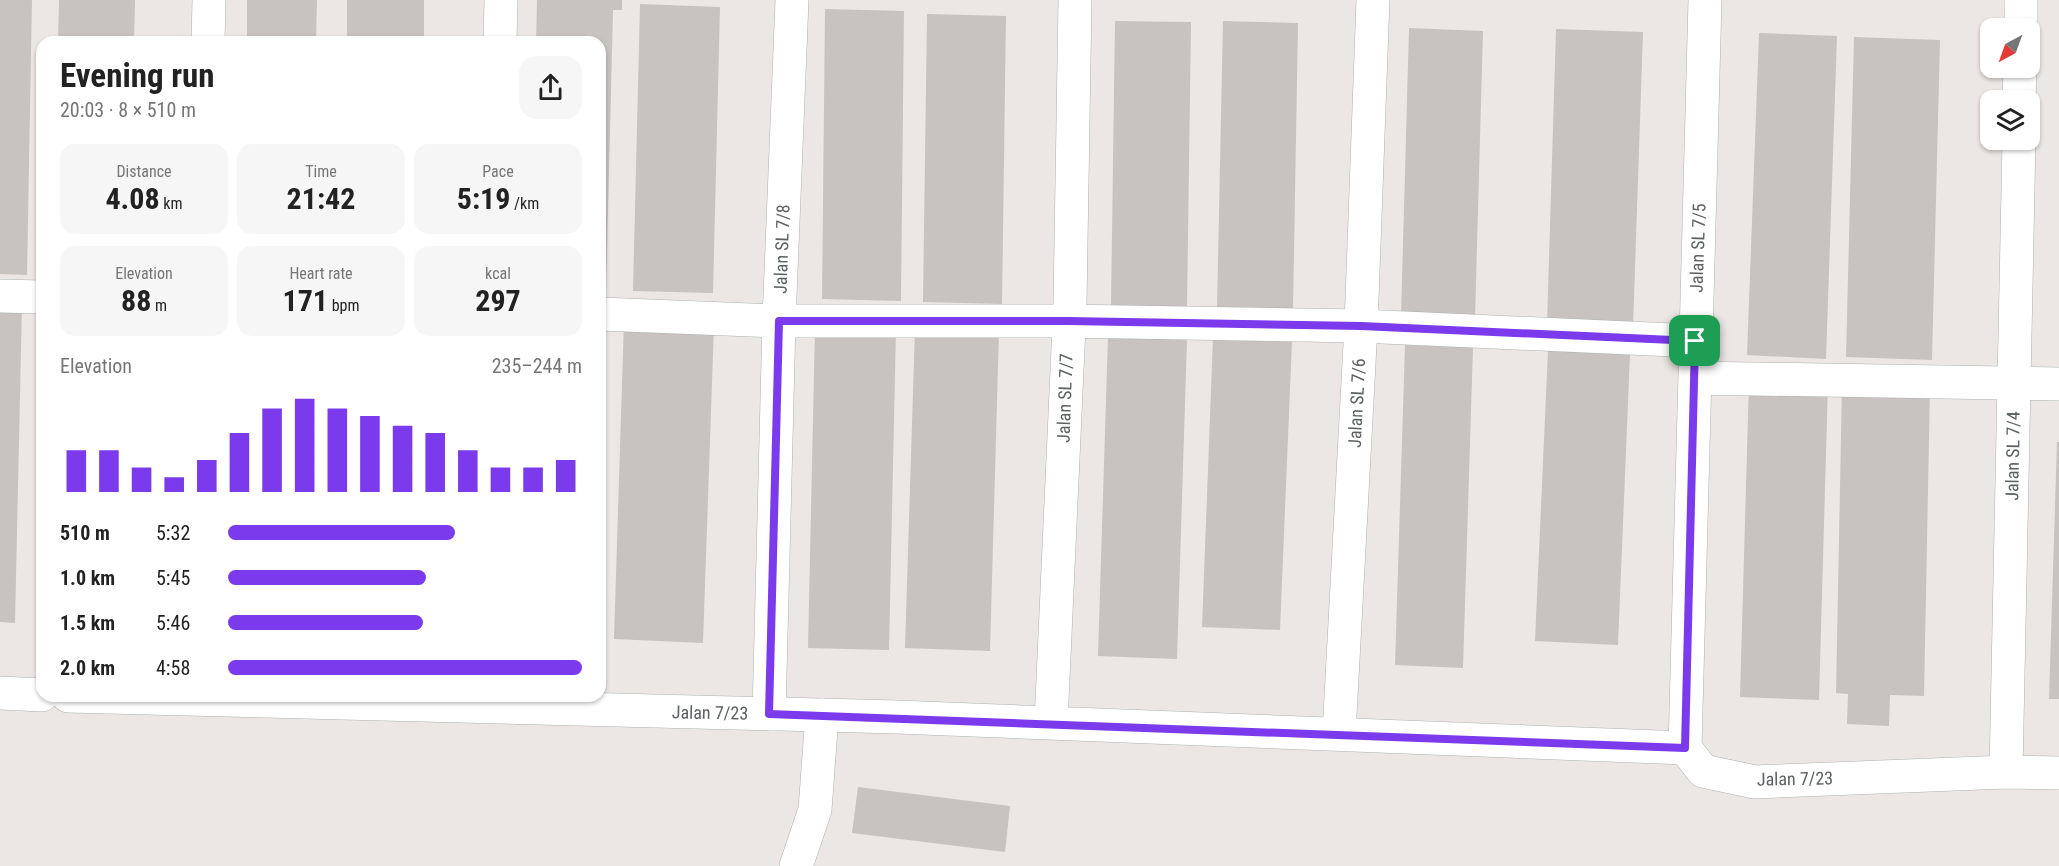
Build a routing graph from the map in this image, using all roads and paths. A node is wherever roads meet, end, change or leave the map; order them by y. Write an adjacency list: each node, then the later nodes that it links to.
1 (209, 0): 9 (street)
2 (501, 0): 10 (street)
3 (792, 0): 15 (street, Jalan SL 7/8)
4 (1075, 0): 16 (street, Jalan SL 7/7)
5 (1372, 0): 17 (street, Jalan SL 7/6)
6 (1705, 0): 18 (street, Jalan SL 7/5)
7 (2021, 0): 8 (street)
8 (2021, 18)
9 (208, 36)
10 (500, 36)
11 (2019, 150): 20 (street, Jalan SL 7/4)
12 (0, 296): 13 (street)
13 (36, 297)
14 (606, 314): 15 (street)
15 (779, 321): 16 (street); 25 (street, Jalan SL 7/8)
16 (1068, 321): 17 (street); 27 (street, Jalan SL 7/7)
17 (1361, 326): 18 (street); 28 (street, Jalan SL 7/6)
18 (1695, 341): 19 (street, Jalan SL 7/5)
19 (1695, 378): 20 (street); 29 (street, Jalan SL 7/5)
20 (2014, 381): 21 (street); 30 (street, Jalan SL 7/4)
21 (2059, 384)
22 (0, 693): 23 (street)
23 (36, 695)
24 (475, 702): 25 (street, Jalan 7/23)
25 (769, 714): 26 (street, Jalan 7/23)
26 (822, 715): 27 (street, Jalan 7/23); 32 (street)
27 (1051, 723): 28 (street, Jalan 7/23)
28 (1339, 734): 29 (street, Jalan 7/23)
29 (1685, 748): 30 (street, Jalan 7/23)
30 (2006, 772): 31 (street, Jalan 7/23)
31 (2059, 773)
32 (796, 866)

